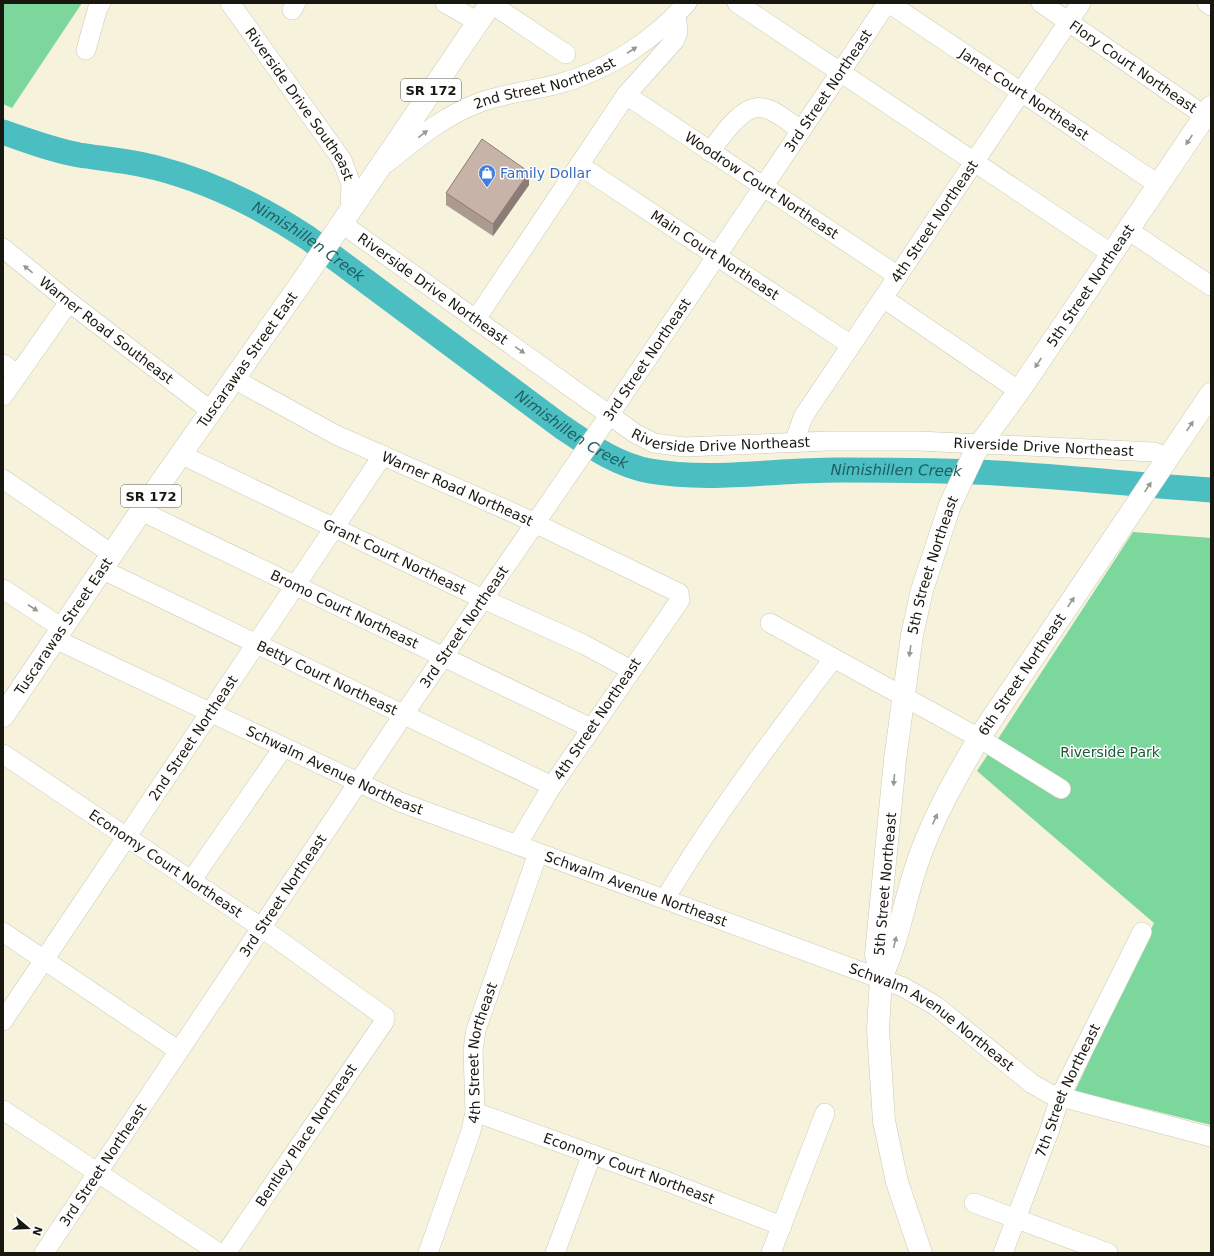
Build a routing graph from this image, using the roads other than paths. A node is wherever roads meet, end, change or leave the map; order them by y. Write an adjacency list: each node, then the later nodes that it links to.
1 (101, 3): 14 (street)
2 (230, 3): 27 (street, Riverside Drive Southeast)
3 (445, 3): 12 (street)
4 (491, 3): 12 (main road, Tuscarawas Street East / SR 172); 15 (street)
5 (736, 3): 16 (street)
6 (888, 3): 16 (street, 3rd Street Northeast); 17 (street, Janet Court Northeast)
7 (1041, 3): 13 (street, Flory Court Northeast)
8 (1081, 3): 13 (street, 4th Street Northeast)
9 (1207, 3): 10 (street)
10 (1211, 6)
11 (682, 9): 18 (street, 2nd Street Northeast); 24 (street, 2nd Street Northeast, one-way to 11)
12 (478, 22): 24 (main road, Tuscarawas Street East / SR 172)
13 (1069, 22): 17 (street, 4th Street Northeast); 19 (street, Flory Court Northeast)
14 (86, 50)
15 (566, 54)
16 (840, 72): 20 (street, 3rd Street Northeast); 22 (street)
17 (1022, 92): 22 (street, 4th Street Northeast); 25 (street, Janet Court Northeast)
18 (626, 95): 21 (street, Woodrow Court Northeast); 23 (street, 2nd Street Northeast)
19 (1208, 112): 25 (main road, 5th Street Northeast, one-way to 25)
20 (800, 130): 21 (street); 26 (street, 3rd Street Northeast)
21 (710, 152): 26 (street, Woodrow Court Northeast)
22 (974, 162): 30 (street); 32 (street, 4th Street Northeast)
23 (579, 165): 31 (street, Main Court Northeast); 36 (street, 2nd Street Northeast)
24 (372, 178): 27 (main road, Tuscarawas Street East / SR 172)
25 (1159, 184): 28 (main road, 5th Street Northeast)
26 (763, 186): 31 (street, 3rd Street Northeast); 32 (street, Woodrow Court Northeast)
27 (342, 222): 36 (street, Riverside Drive Northeast); 39 (main road, Tuscarawas Street East / SR 172)
28 (1128, 230): 30 (main road, 5th Street Northeast); 33 (street)
29 (3, 248): 35 (street, Warner Road Southeast, one-way to 29)
30 (1112, 254): 40 (main road, 5th Street Northeast, one-way to 40)
31 (717, 256): 37 (street, Main Court Northeast); 44 (street, 3rd Street Northeast)
32 (898, 276): 34 (street, 4th Street Northeast)
33 (1211, 286)
34 (883, 298): 37 (street, 4th Street Northeast); 40 (street)
35 (70, 302): 38 (street); 43 (street, Warner Road Southeast)
36 (476, 319): 44 (street, Riverside Drive Northeast, one-way to 44)
37 (851, 345): 45 (street, 4th Street Northeast)
38 (10, 370): 42 (street)
39 (234, 379): 43 (main road, Tuscarawas Street East / SR 172); 48 (street, Warner Road Northeast)
40 (1020, 391): 46 (main road, 5th Street Northeast)
41 (1211, 394): 49 (main road, 6th Street Northeast, one-way to 41)
42 (3, 396)
43 (211, 411): 47 (main road, Tuscarawas Street East / SR 172)
44 (606, 419): 45 (street, Riverside Drive Northeast); 52 (street, 3rd Street Northeast)
45 (794, 443): 46 (street, Riverside Drive Northeast)
46 (977, 448): 49 (street, Riverside Drive Northeast); 65 (main road, 5th Street Northeast, one-way to 65)
47 (180, 454): 51 (main road, Tuscarawas Street East / SR 172); 53 (street, Grant Court Northeast)
48 (383, 455): 52 (street, Warner Road Northeast); 53 (street, 2nd Street Northeast)
49 (1166, 460): 70 (main road, 6th Street Northeast, one-way to 49)
50 (3, 479): 54 (street, Betty Court Northeast)
51 (141, 511): 54 (main road, Tuscarawas Street East / SR 172); 55 (street, Bromo Court Northeast)
52 (535, 524): 57 (street, Warner Road Northeast); 58 (street, 3rd Street Northeast)
53 (333, 528): 55 (street, 2nd Street Northeast); 58 (street, Grant Court Northeast)
54 (107, 561): 60 (main road, Tuscarawas Street East / SR 172); 61 (street, Betty Court Northeast)
55 (295, 586): 61 (street, 2nd Street Northeast); 62 (street, Bromo Court Northeast)
56 (3, 589): 60 (street, Schwalm Avenue Northeast, one-way to 60)
57 (681, 596): 64 (street, 4th Street Northeast)
58 (483, 599): 62 (street, 3rd Street Northeast); 64 (street, Grant Court Northeast)
59 (770, 623): 63 (street)
60 (59, 633): 66 (street, Schwalm Avenue Northeast); 68 (main road, Tuscarawas Street East / SR 172)
61 (256, 644): 66 (street, 2nd Street Northeast); 67 (street, Betty Court Northeast)
62 (443, 657): 67 (street, 3rd Street Northeast); 69 (street, Bromo Court Northeast)
63 (834, 659): 65 (street); 80 (street)
64 (630, 670): 69 (street, 4th Street Northeast)
65 (904, 698): 70 (street); 85 (main road, 5th Street Northeast, one-way to 85)
66 (210, 713): 71 (street, Schwalm Avenue Northeast); 76 (street, 2nd Street Northeast)
67 (404, 714): 73 (street, 3rd Street Northeast); 74 (street, Betty Court Northeast)
68 (3, 716)
69 (591, 728): 74 (street, 4th Street Northeast)
70 (979, 738): 75 (street); 85 (main road, 6th Street Northeast, one-way to 70)
71 (283, 748): 73 (street, Schwalm Avenue Northeast); 79 (street)
72 (3, 754): 76 (street, Economy Court Northeast)
73 (358, 783): 77 (street, Schwalm Avenue Northeast); 81 (street, 3rd Street Northeast)
74 (552, 786): 77 (street, 4th Street Northeast)
75 (1061, 789)
76 (126, 838): 79 (street, Economy Court Northeast); 84 (street, 2nd Street Northeast)
77 (517, 845): 78 (street, Schwalm Avenue Northeast)
78 (538, 853): 80 (street, Schwalm Avenue Northeast); 91 (street, 4th Street Northeast)
79 (191, 881): 81 (street, Economy Court Northeast)
80 (665, 899): 85 (street, Schwalm Avenue Northeast)
81 (262, 928): 86 (street, Economy Court Northeast); 88 (street, 3rd Street Northeast)
82 (3, 932): 84 (street)
83 (1142, 932): 89 (street, 7th Street Northeast)
84 (44, 959): 87 (street, 2nd Street Northeast); 88 (street)
85 (881, 978): 89 (street, Schwalm Avenue Northeast); 105 (main road)
86 (385, 1017): 101 (street, Bentley Place Northeast)
87 (3, 1021)
88 (179, 1052): 95 (street, 3rd Street Northeast)
89 (1060, 1097): 93 (street, Schwalm Avenue Northeast); 97 (street, 7th Street Northeast)
90 (3, 1110): 95 (street)
91 (475, 1112): 94 (street, Economy Court Northeast); 102 (street, 4th Street Northeast)
92 (825, 1113): 98 (street)
93 (1211, 1137)
94 (592, 1154): 98 (street, Economy Court Northeast); 103 (street)
95 (97, 1173): 99 (street, 3rd Street Northeast); 100 (street)
96 (974, 1203): 97 (street)
97 (1016, 1219): 106 (street, 7th Street Northeast); 107 (street)
98 (782, 1226): 104 (street)
99 (44, 1253)
100 (219, 1253)
101 (226, 1253)
102 (428, 1253)
103 (555, 1253)
104 (771, 1253)
105 (921, 1253)
106 (1003, 1253)
107 (1108, 1253)

